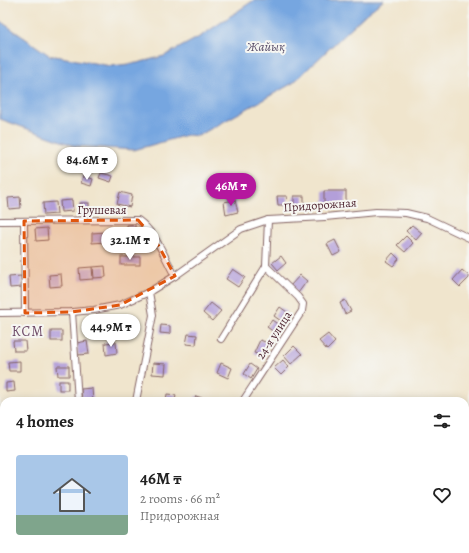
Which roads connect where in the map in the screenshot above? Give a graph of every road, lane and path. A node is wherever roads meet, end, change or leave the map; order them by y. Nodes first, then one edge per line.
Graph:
1 (268, 220) junction
2 (0, 221) edge
3 (24, 221) junction
4 (469, 238) edge
5 (266, 266) junction
6 (175, 276) junction
7 (149, 292) junction
8 (26, 312) junction
9 (72, 312) junction
10 (0, 313) edge
11 (221, 339) dead end
12 (78, 397) edge
13 (137, 397) edge
14 (246, 397) edge
15 (0, 481) edge
16 (0, 553) edge

1 - 4 street, Придорожная
1 - 5 street
1 - 6 street, Придорожная
2 - 3 street, Грушевая
3 - 6 street, Грушевая
3 - 8 street
5 - 11 street
5 - 14 street, 24-я улица
6 - 7 street, Придорожная
7 - 9 street, Придорожная
7 - 13 street
8 - 9 street, Придорожная
8 - 10 street, Придорожная
9 - 12 street
15 - 16 street

